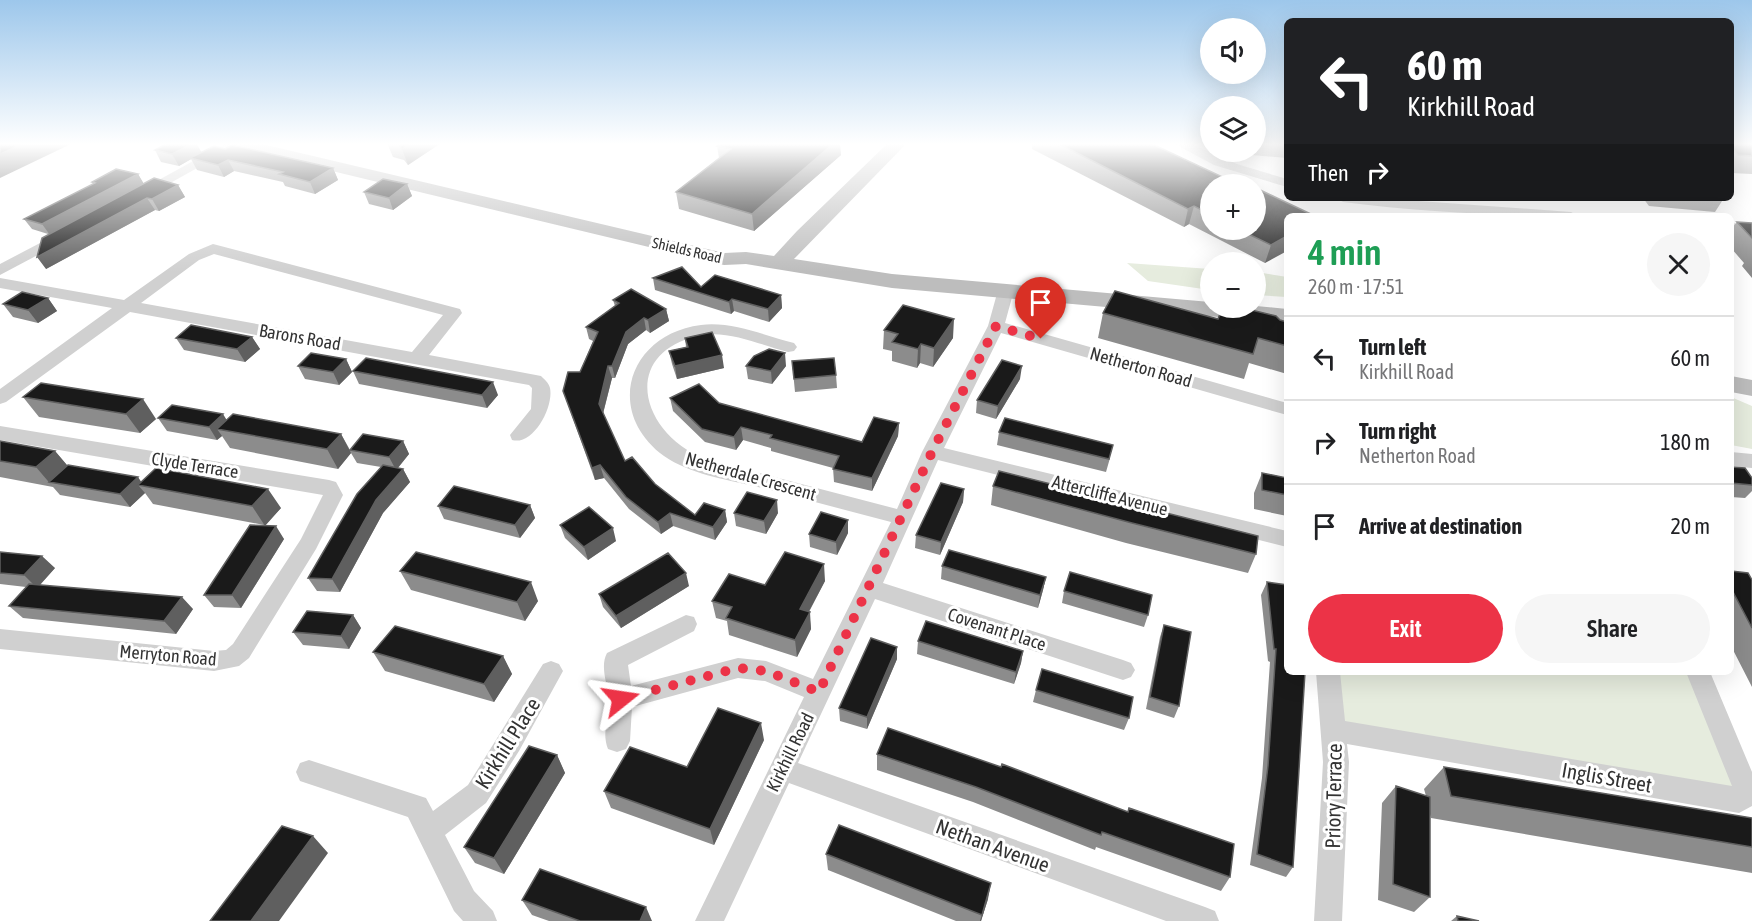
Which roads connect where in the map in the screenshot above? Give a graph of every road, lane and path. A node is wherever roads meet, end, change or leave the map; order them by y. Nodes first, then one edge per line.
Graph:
1 (156, 186) edge
2 (417, 186) edge
3 (479, 186) edge
4 (854, 186) edge
5 (134, 198) edge
6 (1367, 201) edge
7 (1522, 213) edge
8 (1734, 227) edge
9 (1752, 228) edge
10 (73, 231) edge
11 (746, 258) junction
12 (778, 265) junction
13 (0, 270) edge
14 (0, 283) edge
15 (1006, 290) junction
16 (125, 306) junction
17 (1284, 316) edge
18 (996, 326) junction
19 (788, 347) dead end
20 (417, 358) junction
21 (1734, 385) edge
22 (1752, 388) edge
23 (0, 398) edge
24 (1284, 408) edge
25 (0, 433) edge
26 (519, 435) dead end
27 (932, 452) junction
28 (1734, 459) edge
29 (1752, 461) edge
30 (903, 518) junction
31 (1284, 538) edge
32 (309, 543) joint
33 (870, 588) junction
34 (686, 624) dead end
35 (0, 639) edge
36 (1123, 670) dead end
37 (551, 671) dead end
38 (1328, 675) edge
39 (1699, 675) edge
40 (819, 692) junction
41 (621, 699) junction
42 (1334, 730) junction
43 (617, 741) dead end
44 (782, 769) junction
45 (309, 772) dead end
46 (428, 831) junction
47 (483, 921) edge
48 (709, 921) edge
49 (1205, 921) edge
50 (1328, 921) edge

1 - 5 street
2 - 11 main road, Shields Road
3 - 11 main road, Shields Road
4 - 12 main road
6 - 7 street
8 - 9 street
10 - 13 street
11 - 12 main road
12 - 15 main road
14 - 16 street, Barons Road
15 - 17 main road
15 - 18 street, Kirkhill Road
16 - 20 street, Barons Road
16 - 20 street
16 - 23 street
18 - 24 street, Netherton Road
18 - 27 street, Kirkhill Road
19 - 30 street, Netherdale Crescent
20 - 26 street, Barons Road
21 - 22 main road
25 - 32 street, Clyde Terrace
27 - 30 street, Kirkhill Road
27 - 31 street, Attercliffe Avenue
28 - 29 street
30 - 33 street, Kirkhill Road
32 - 35 street, Merryton Road
33 - 36 street, Covenant Place
33 - 40 street, Kirkhill Road
34 - 41 street
37 - 46 street, Kirkhill Place
38 - 42 street, Priory Terrace
39 - 42 street, Inglis Street
40 - 41 street
40 - 44 street, Kirkhill Road
41 - 43 street
42 - 50 street, Priory Terrace
44 - 48 street, Kirkhill Road
44 - 49 street, Nethan Avenue
45 - 46 street
46 - 47 street

